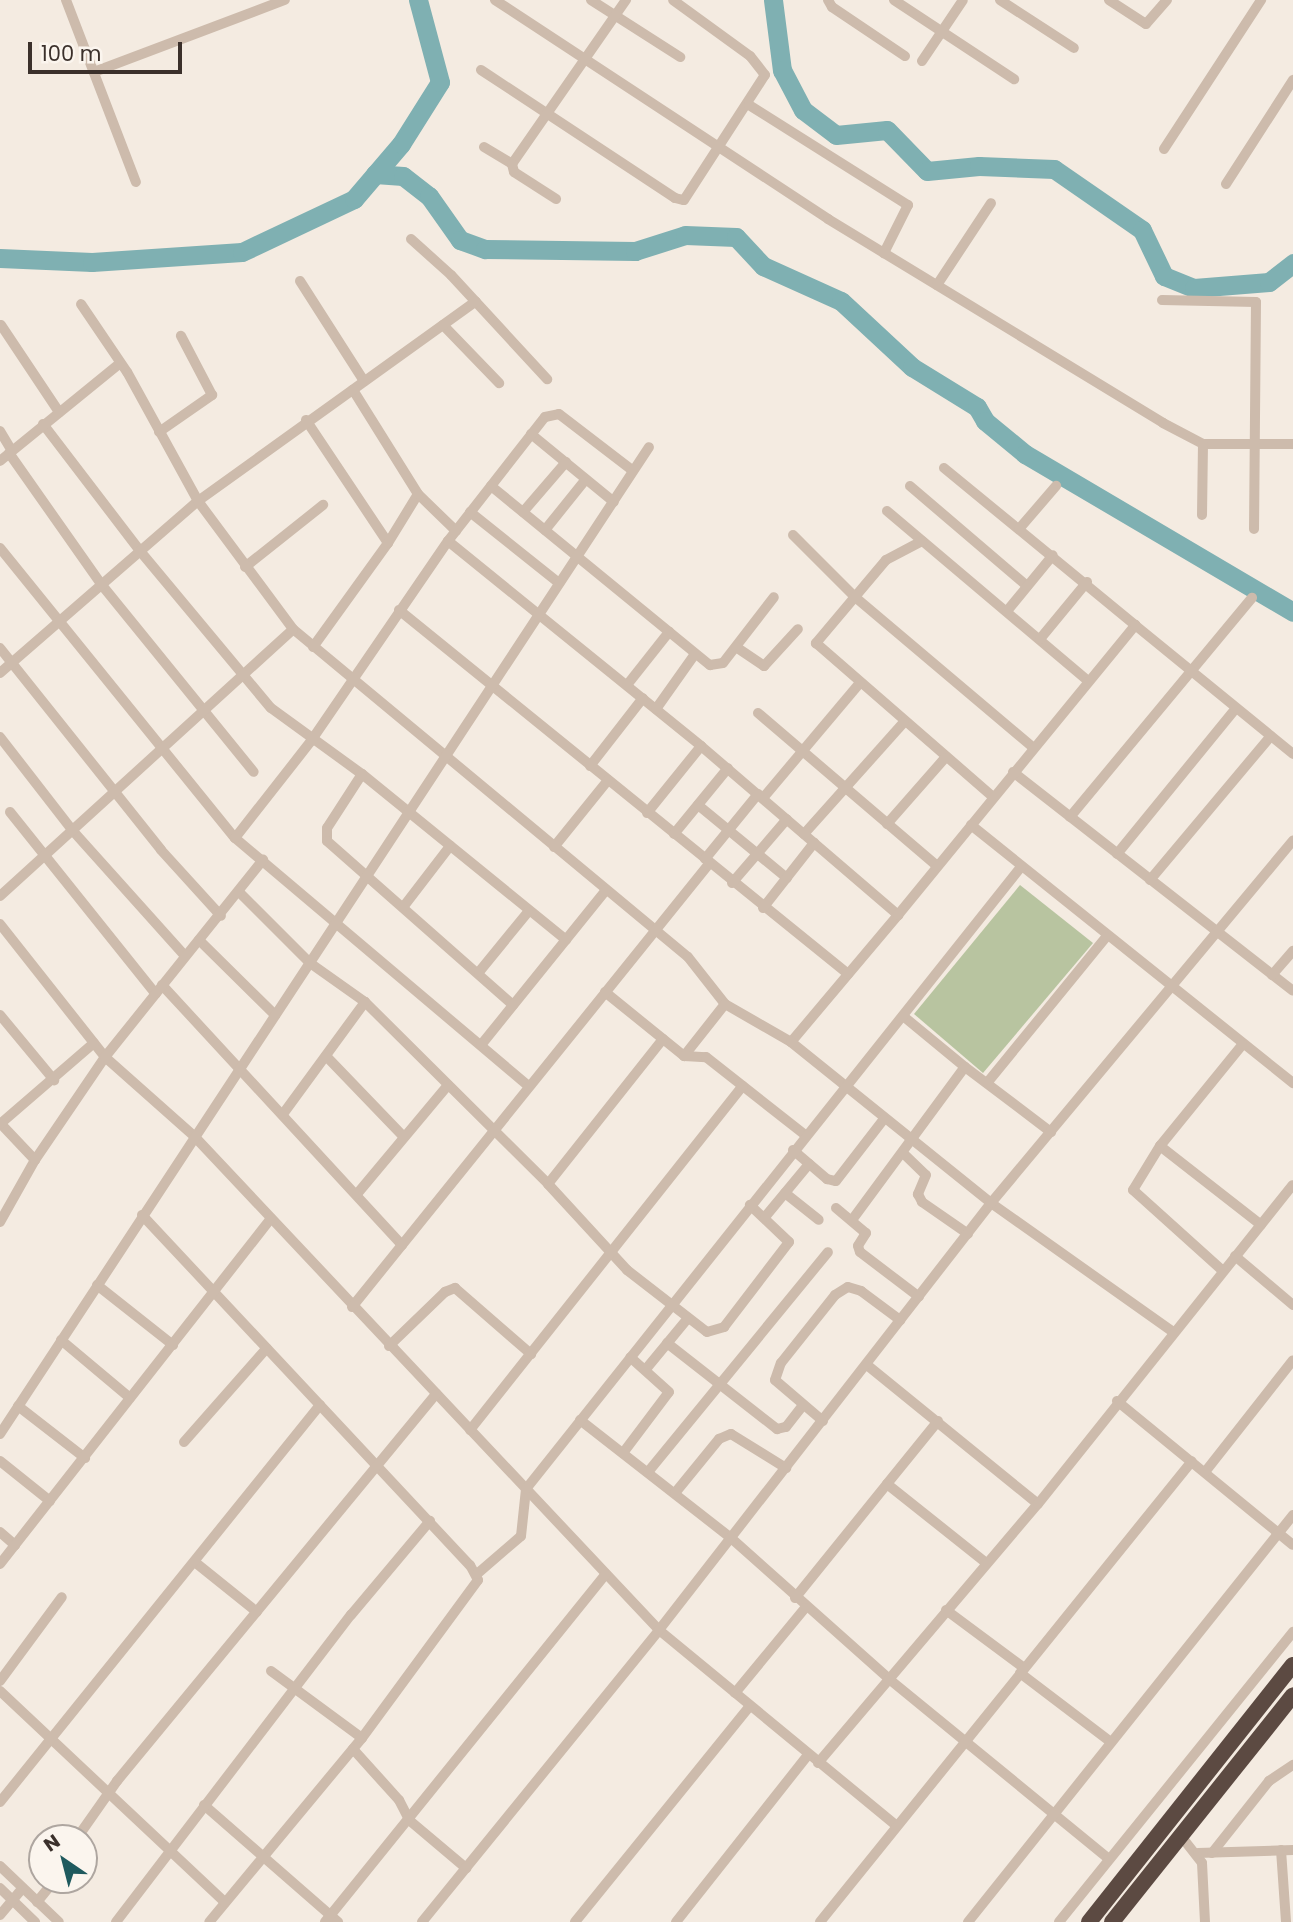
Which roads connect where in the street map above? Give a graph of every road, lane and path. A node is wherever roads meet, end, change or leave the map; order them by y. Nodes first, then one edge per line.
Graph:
1 (66, 0) edge
2 (285, 0) edge
3 (495, 0) edge
4 (591, 0) edge
5 (626, 0) edge
6 (673, 0) edge
7 (828, 0) edge
8 (894, 0) edge
9 (963, 0) edge
10 (1000, 0) edge
11 (1108, 0) edge
12 (1167, 0) edge
13 (1261, 0) edge
14 (614, 16) junction
15 (941, 32) junction
16 (1074, 48) dead end
17 (905, 56) dead end
18 (680, 57) dead end
19 (584, 60) junction
20 (922, 61) dead end
21 (481, 70) dead end
22 (93, 72) junction
23 (1014, 79) dead end
24 (1293, 80) edge
25 (749, 105) junction
26 (546, 114) junction
27 (484, 148) dead end
28 (720, 148) junction
29 (1164, 149) dead end
30 (512, 164) junction
31 (136, 182) dead end
32 (1226, 184) dead end
33 (556, 199) dead end
34 (991, 203) dead end
35 (411, 239) dead end
36 (884, 253) junction
37 (300, 281) dead end
38 (937, 285) junction
39 (1162, 300) dead end
40 (476, 301) junction
41 (81, 304) dead end
42 (443, 325) junction
43 (1, 326) edge
44 (181, 336) dead end
45 (120, 363) junction
46 (547, 379) dead end
47 (364, 381) junction
48 (499, 383) dead end
49 (353, 390) junction
50 (59, 412) junction
51 (306, 420) junction
52 (43, 424) junction
53 (0, 431) edge
54 (159, 432) junction
55 (531, 435) junction
56 (1203, 444) junction
57 (1293, 444) edge
58 (1257, 445) junction
59 (649, 447) dead end
60 (7, 455) edge
61 (566, 462) junction
62 (944, 468) dead end
63 (632, 470) junction
64 (586, 479) junction
65 (491, 486) junction
66 (910, 486) dead end
67 (1056, 486) dead end
68 (418, 494) junction
69 (198, 501) junction
70 (614, 502) junction
71 (323, 505) dead end
72 (887, 511) dead end
73 (470, 512) junction
74 (523, 512) junction
75 (1202, 515) dead end
76 (1019, 529) junction
77 (1254, 529) dead end
78 (545, 530) junction
79 (456, 531) junction
80 (793, 534) dead end
81 (447, 541) junction
82 (922, 541) junction
83 (388, 544) junction
84 (0, 548) edge
85 (140, 551) junction
86 (1053, 555) junction
87 (578, 556) junction
88 (245, 567) junction
89 (1087, 582) junction
90 (559, 583) junction
91 (101, 584) junction
92 (1027, 586) junction
93 (774, 597) dead end
94 (855, 597) junction
95 (1252, 598) dead end
96 (400, 610) junction
97 (1007, 611) junction
98 (540, 613) junction
99 (58, 622) junction
100 (1135, 625) junction
101 (293, 629) junction
102 (798, 629) dead end
103 (669, 632) junction
104 (1040, 639) junction
105 (313, 647) junction
106 (736, 647) junction
107 (0, 648) edge
108 (695, 654) junction
109 (12, 663) junction
110 (1191, 671) junction
111 (0, 673) edge
112 (243, 675) junction
113 (350, 679) junction
114 (1088, 681) junction
115 (860, 683) junction
116 (627, 685) junction
117 (494, 687) junction
118 (643, 698) junction
119 (1236, 708) junction
120 (656, 709) junction
121 (205, 710) junction
122 (758, 713) dead end
123 (904, 722) junction
124 (1271, 736) junction
125 (0, 737) edge
126 (311, 741) junction
127 (702, 746) junction
128 (1034, 748) junction
129 (161, 749) junction
130 (802, 752) junction
131 (1293, 754) edge
132 (945, 758) junction
133 (446, 759) junction
134 (590, 766) junction
135 (728, 768) junction
136 (254, 772) dead end
137 (1013, 772) junction
138 (362, 774) junction
139 (608, 780) junction
140 (843, 788) junction
141 (115, 792) junction
142 (760, 796) junction
143 (993, 797) junction
144 (698, 805) junction
145 (10, 812) dead end
146 (410, 813) junction
147 (647, 813) junction
148 (1070, 817) junction
149 (786, 819) junction
150 (887, 824) junction
151 (971, 825) junction
152 (729, 830) junction
153 (73, 831) junction
154 (674, 834) junction
155 (804, 834) junction
156 (235, 838) junction
157 (1293, 840) edge
158 (814, 843) junction
159 (450, 846) junction
160 (554, 847) junction
161 (757, 853) junction
162 (1117, 854) junction
163 (44, 856) junction
164 (262, 860) junction
165 (707, 862) junction
166 (937, 866) junction
167 (1021, 867) junction
168 (367, 876) junction
169 (787, 878) junction
170 (1150, 880) junction
171 (732, 883) junction
172 (606, 890) junction
173 (240, 893) junction
174 (0, 896) edge
175 (404, 906) junction
176 (763, 908) junction
177 (528, 912) junction
178 (898, 915) junction
179 (220, 916) junction
180 (336, 920) junction
181 (0, 924) edge
182 (655, 930) junction
183 (1216, 931) junction
184 (1105, 937) junction
185 (199, 940) junction
186 (566, 940) junction
187 (1293, 951) edge
188 (185, 956) junction
189 (310, 963) junction
190 (479, 972) junction
191 (848, 974) junction
192 (1272, 975) junction
193 (159, 989) junction
194 (1170, 989) junction
195 (1293, 991) edge
196 (606, 992) junction
197 (365, 1002) junction
198 (724, 1004) junction
199 (513, 1005) junction
200 (0, 1014) edge
201 (275, 1015) junction
202 (903, 1016) junction
203 (663, 1039) junction
204 (791, 1042) junction
205 (94, 1043) junction
206 (481, 1045) junction
207 (1242, 1045) junction
208 (326, 1056) junction
209 (684, 1056) junction
210 (105, 1057) junction
211 (965, 1067) junction
212 (241, 1068) junction
213 (54, 1080) junction
214 (987, 1083) junction
215 (1293, 1083) edge
216 (448, 1084) junction
217 (528, 1086) junction
218 (743, 1086) junction
219 (845, 1086) junction
220 (284, 1114) junction
221 (884, 1119) junction
222 (0, 1124) edge
223 (493, 1132) junction
224 (1051, 1132) junction
225 (805, 1135) junction
226 (194, 1136) junction
227 (404, 1137) junction
228 (911, 1142) junction
229 (1160, 1146) junction
230 (793, 1150) junction
231 (904, 1154) junction
232 (35, 1160) junction
233 (809, 1164) junction
234 (548, 1184) junction
235 (1293, 1185) edge
236 (785, 1192) junction
237 (357, 1194) junction
238 (990, 1203) junction
239 (750, 1205) junction
240 (836, 1208) dead end
241 (142, 1215) junction
242 (765, 1217) junction
243 (271, 1219) junction
244 (819, 1220) dead end
245 (852, 1220) junction
246 (0, 1222) edge
247 (1261, 1225) junction
248 (968, 1234) junction
249 (402, 1245) junction
250 (828, 1252) dead end
251 (611, 1253) junction
252 (1235, 1256) junction
253 (1223, 1271) junction
254 (97, 1285) junction
255 (215, 1291) junction
256 (919, 1297) junction
257 (1293, 1305) edge
258 (671, 1306) junction
259 (352, 1307) junction
260 (688, 1318) junction
261 (900, 1320) junction
262 (1173, 1332) junction
263 (61, 1340) junction
264 (667, 1343) junction
265 (173, 1345) junction
266 (389, 1346) junction
267 (267, 1348) junction
268 (531, 1354) junction
269 (630, 1357) junction
270 (1293, 1360) edge
271 (867, 1365) junction
272 (646, 1369) junction
273 (720, 1385) junction
274 (436, 1394) junction
275 (130, 1398) junction
276 (1118, 1401) junction
277 (320, 1405) junction
278 (803, 1405) junction
279 (18, 1406) junction
280 (580, 1420) junction
281 (823, 1421) junction
282 (939, 1421) junction
283 (470, 1430) junction
284 (0, 1434) edge
285 (184, 1442) dead end
286 (623, 1453) junction
287 (85, 1458) junction
288 (0, 1461) edge
289 (1192, 1461) junction
290 (378, 1465) junction
291 (786, 1468) junction
292 (648, 1472) junction
293 (1205, 1472) junction
294 (887, 1484) junction
295 (526, 1489) junction
296 (675, 1493) junction
297 (50, 1501) junction
298 (1038, 1504) junction
299 (1293, 1515) edge
300 (430, 1521) junction
301 (0, 1532) edge
302 (1279, 1533) junction
303 (731, 1538) junction
304 (15, 1545) junction
305 (1293, 1545) edge
306 (985, 1562) junction
307 (196, 1563) junction
308 (0, 1564) edge
309 (477, 1574) junction
310 (606, 1574) junction
311 (62, 1597) dead end
312 (795, 1598) junction
313 (805, 1608) junction
314 (946, 1610) junction
315 (257, 1612) junction
316 (659, 1630) junction
317 (1293, 1632) edge
318 (1293, 1665) edge
319 (271, 1671) dead end
320 (1022, 1671) junction
321 (889, 1679) junction
322 (0, 1681) edge
323 (294, 1689) junction
324 (0, 1691) edge
325 (735, 1693) junction
326 (1293, 1695) edge
327 (750, 1706) junction
328 (51, 1738) junction
329 (362, 1738) junction
330 (1111, 1742) junction
331 (965, 1743) junction
332 (353, 1749) junction
333 (808, 1755) junction
334 (818, 1763) junction
335 (1293, 1765) edge
336 (108, 1792) junction
337 (0, 1802) edge
338 (204, 1805) junction
339 (1053, 1814) junction
340 (409, 1820) junction
341 (86, 1824) edge
342 (897, 1826) junction
343 (1181, 1836) junction
344 (1281, 1850) junction
345 (1293, 1850) edge
346 (169, 1851) junction
347 (1198, 1853) junction
348 (1212, 1853) junction
349 (261, 1857) junction
350 (1109, 1859) junction
351 (0, 1866) edge
352 (466, 1868) junction
353 (0, 1888) edge
354 (23, 1888) junction
355 (44, 1894) edge
356 (12, 1900) junction
357 (37, 1902) junction
358 (225, 1902) junction
359 (0, 1915) edge
360 (331, 1920) edge
361 (36, 1922) edge
362 (59, 1922) edge
363 (116, 1922) edge
364 (209, 1922) edge
365 (422, 1922) edge
366 (575, 1922) edge
367 (676, 1922) edge
368 (820, 1922) edge
369 (968, 1922) edge
370 (1059, 1922) edge
371 (1089, 1922) edge
372 (1111, 1922) edge
373 (1206, 1922) edge
374 (1286, 1922) edge

1 - 22 street
2 - 22 street
3 - 19 street
4 - 14 street
5 - 14 street
6 - 25 street
7 - 17 street
8 - 15 street
9 - 15 street
10 - 16 street
11 - 12 street
13 - 29 street
14 - 18 street
14 - 19 street
15 - 20 street
15 - 23 street
19 - 26 street
19 - 28 street
21 - 26 street
22 - 31 street
24 - 32 street
25 - 28 street
25 - 36 street
26 - 28 street
26 - 30 street
27 - 30 street
28 - 36 street
30 - 33 street
34 - 38 street
35 - 40 street
36 - 38 street
37 - 47 street
38 - 56 street
39 - 58 street
40 - 42 street
40 - 46 street
41 - 45 street
42 - 47 street
42 - 48 street
43 - 50 street
44 - 54 street
45 - 50 street
45 - 54 street
47 - 49 street
49 - 51 street
49 - 68 street
50 - 52 street
51 - 69 street
51 - 83 street
52 - 60 street
52 - 85 street
53 - 60 street
54 - 69 street
55 - 61 street
55 - 63 street
55 - 65 street
56 - 58 street
56 - 75 street
57 - 58 street
58 - 77 street
59 - 63 street
60 - 91 street
61 - 64 street
61 - 74 street
62 - 76 street
63 - 70 street
64 - 70 street
64 - 78 street
65 - 73 street
65 - 74 street
66 - 92 street
67 - 76 street
68 - 79 street
68 - 83 street
69 - 85 street
69 - 88 street
70 - 87 street
71 - 88 street
72 - 82 street
73 - 79 street
73 - 90 street
74 - 78 street
76 - 86 street
78 - 87 street
79 - 81 street
80 - 94 street
81 - 96 street
81 - 98 street
82 - 94 street
82 - 97 street
83 - 105 street
84 - 99 street
85 - 91 street
85 - 112 street
86 - 89 street
86 - 92 street
87 - 90 street
87 - 103 street
88 - 101 street
89 - 100 street
89 - 104 street
90 - 98 street
91 - 99 street
91 - 121 street
92 - 97 street
93 - 106 street
94 - 115 street
94 - 128 street
95 - 110 street
96 - 113 street
96 - 117 street
97 - 104 street
98 - 116 street
98 - 117 street
99 - 109 street
99 - 129 street
100 - 110 street
100 - 114 street
101 - 105 street
101 - 112 street
102 - 106 street
103 - 108 street
103 - 116 street
104 - 114 street
105 - 113 street
106 - 108 street
107 - 109 street
108 - 120 street
109 - 111 street
109 - 141 street
110 - 119 street
110 - 148 street
112 - 121 street
112 - 126 street
113 - 126 street
113 - 133 street
114 - 128 street
115 - 123 street
115 - 130 street
116 - 118 street
117 - 133 street
117 - 134 street
118 - 120 street
118 - 134 street
119 - 124 street
119 - 162 street
120 - 127 street
121 - 129 street
121 - 136 street
122 - 130 street
123 - 132 street
123 - 140 street
124 - 131 street
124 - 170 street
125 - 153 street
126 - 138 street
126 - 156 street
127 - 135 street
127 - 147 street
128 - 137 street
129 - 141 street
129 - 156 street
130 - 140 street
130 - 142 street
132 - 143 street
132 - 150 street
133 - 146 street
133 - 160 street
134 - 139 street
135 - 142 street
135 - 144 street
137 - 143 street
137 - 148 street
138 - 146 street
138 - 168 street
139 - 147 street
139 - 160 street
140 - 150 street
140 - 155 street
141 - 153 street
141 - 179 street
142 - 149 street
142 - 152 street
143 - 151 street
144 - 152 street
144 - 154 street
145 - 163 street
146 - 159 street
146 - 168 street
147 - 154 street
148 - 162 street
149 - 155 street
149 - 161 street
150 - 166 street
151 - 166 street
151 - 167 street
152 - 161 street
152 - 165 street
153 - 163 street
153 - 188 street
154 - 165 street
155 - 158 street
156 - 164 street
157 - 183 street
158 - 169 street
158 - 178 street
159 - 175 street
159 - 177 street
160 - 172 street
161 - 169 street
161 - 171 street
162 - 170 street
163 - 174 street
163 - 193 street
164 - 173 street
164 - 180 street
165 - 171 street
165 - 182 street
166 - 178 street
167 - 184 street
167 - 202 street
168 - 175 street
168 - 180 street
169 - 176 street
170 - 183 street
171 - 176 street
172 - 182 street
172 - 186 street
173 - 179 street
173 - 189 street
175 - 190 street
176 - 191 street
177 - 186 street
177 - 190 street
178 - 191 street
179 - 185 street
180 - 189 street
180 - 206 street
181 - 205 street
182 - 196 street
182 - 198 street
183 - 192 street
183 - 194 street
184 - 194 street
184 - 214 street
185 - 188 street
185 - 201 street
186 - 199 street
187 - 192 street
188 - 193 street
189 - 197 street
189 - 201 street
190 - 199 street
191 - 204 street
192 - 195 street
193 - 210 street
193 - 212 street
194 - 207 street
194 - 224 street
196 - 203 street
196 - 217 street
197 - 208 street
197 - 216 street
198 - 204 street
198 - 209 street
199 - 206 street
200 - 213 street
201 - 212 street
202 - 211 street
202 - 219 street
203 - 209 street
203 - 234 street
204 - 219 street
205 - 210 street
205 - 213 street
206 - 217 street
207 - 215 street
207 - 229 street
208 - 220 street
208 - 227 street
209 - 218 street
210 - 226 street
210 - 232 street
211 - 214 street
211 - 228 street
212 - 220 street
212 - 226 street
213 - 222 street
214 - 224 street
216 - 223 street
216 - 227 street
217 - 223 street
218 - 225 street
218 - 251 street
219 - 221 street
219 - 225 street
220 - 237 street
221 - 228 street
221 - 233 street
222 - 232 street
223 - 234 street
223 - 249 street
224 - 238 street
225 - 230 street
226 - 241 street
226 - 243 street
227 - 237 street
228 - 231 street
228 - 238 street
229 - 247 street
229 - 253 street
230 - 233 street
230 - 239 street
231 - 245 street
231 - 248 street
232 - 246 street
233 - 236 street
234 - 251 street
235 - 247 street
236 - 242 street
236 - 244 street
237 - 249 street
238 - 248 street
238 - 262 street
239 - 242 street
239 - 258 street
240 - 245 street
241 - 254 street
241 - 255 street
242 - 260 street
243 - 255 street
243 - 259 street
245 - 256 street
247 - 252 street
248 - 256 street
249 - 259 street
250 - 273 street
251 - 258 street
251 - 268 street
252 - 253 street
252 - 257 street
253 - 262 street
254 - 263 street
254 - 265 street
255 - 265 street
255 - 267 street
256 - 261 street
258 - 260 street
258 - 269 street
259 - 266 street
260 - 264 street
261 - 271 street
261 - 278 street
262 - 276 street
263 - 275 street
263 - 279 street
264 - 272 street
264 - 273 street
265 - 275 street
266 - 268 street
266 - 274 street
267 - 277 street
267 - 285 street
268 - 283 street
269 - 272 street
269 - 280 street
270 - 293 street
271 - 281 street
271 - 282 street
272 - 286 street
273 - 278 street
273 - 292 street
274 - 283 street
274 - 290 street
275 - 287 street
276 - 289 street
276 - 298 street
277 - 290 street
277 - 307 street
278 - 281 street
279 - 284 street
279 - 287 street
280 - 286 street
280 - 295 street
281 - 291 street
282 - 294 street
282 - 298 street
283 - 295 street
286 - 292 street
287 - 297 street
288 - 297 street
289 - 293 street
289 - 320 street
290 - 300 street
290 - 315 street
291 - 296 street
291 - 303 street
292 - 296 street
293 - 302 street
294 - 306 street
294 - 312 street
295 - 309 street
295 - 310 street
296 - 303 street
297 - 304 street
298 - 306 street
299 - 302 street
300 - 309 street
300 - 323 street
301 - 304 street
302 - 305 street
302 - 330 street
303 - 312 street
303 - 316 street
304 - 308 street
306 - 314 street
307 - 315 street
307 - 328 street
309 - 329 street
310 - 316 street
310 - 340 street
311 - 322 street
312 - 313 street
313 - 321 street
313 - 325 street
314 - 320 street
314 - 321 street
315 - 336 street
316 - 325 street
316 - 352 street
317 - 350 street
318 - 371 highway
319 - 323 street
320 - 330 street
320 - 331 street
321 - 331 street
321 - 334 street
323 - 329 street
323 - 338 street
324 - 328 street
325 - 327 street
326 - 343 highway
327 - 333 street
327 - 366 street
328 - 336 street
328 - 337 street
329 - 332 street
330 - 339 street
331 - 339 street
331 - 342 street
332 - 340 street
332 - 349 street
333 - 334 street
333 - 367 street
334 - 342 street
335 - 348 street
336 - 341 street
336 - 346 street
338 - 346 street
338 - 349 street
339 - 350 street
339 - 369 street
340 - 352 street
340 - 360 street
342 - 368 street
343 - 347 street
343 - 372 highway
344 - 345 street
344 - 348 street
344 - 374 street
346 - 358 street
346 - 363 street
347 - 348 street
347 - 373 street
349 - 358 street
349 - 360 street
350 - 370 street
351 - 354 street
352 - 365 street
353 - 356 street
354 - 356 street
354 - 357 street
355 - 357 street
356 - 359 street
356 - 361 street
357 - 362 street
358 - 364 street

